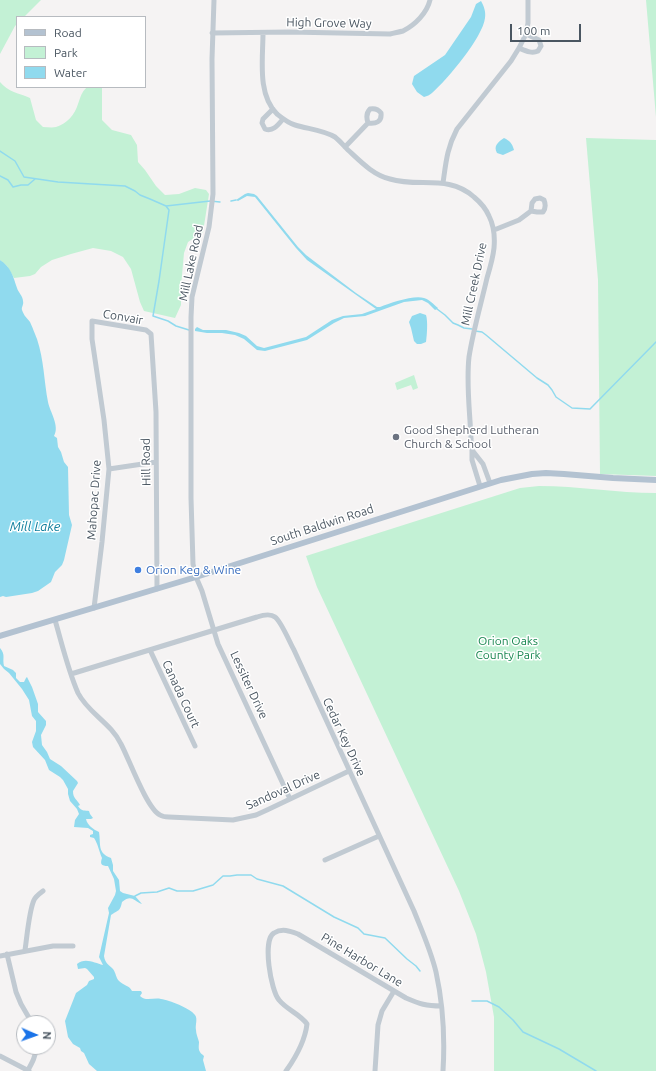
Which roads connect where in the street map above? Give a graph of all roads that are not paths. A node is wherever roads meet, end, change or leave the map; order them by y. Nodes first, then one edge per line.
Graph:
1 (214, 0) edge
2 (430, 0) edge
3 (528, 0) edge
4 (212, 33) junction
5 (263, 33) junction
6 (526, 34) junction
7 (519, 48) junction
8 (273, 109) junction
9 (283, 119) junction
10 (368, 123) dead end
11 (345, 147) junction
12 (443, 183) junction
13 (531, 211) dead end
14 (494, 230) junction
15 (92, 321) joint
16 (150, 334) joint
17 (472, 450) junction
18 (156, 462) junction
19 (108, 469) junction
20 (656, 480) edge
21 (490, 483) junction
22 (480, 486) junction
23 (196, 577) junction
24 (157, 589) junction
25 (94, 608) junction
26 (55, 620) junction
27 (214, 630) junction
28 (0, 636) edge
29 (150, 650) junction
30 (71, 674) junction
31 (194, 746) dead end
32 (349, 771) junction
33 (290, 799) junction
34 (379, 836) junction
35 (325, 860) dead end
36 (43, 891) dead end
37 (73, 946) dead end
38 (25, 950) junction
39 (7, 954) junction
40 (0, 956) edge
41 (394, 991) junction
42 (441, 1006) junction
43 (27, 1015) edge
44 (35, 1055) edge
45 (0, 1056) edge
46 (28, 1071) edge
47 (286, 1071) edge
48 (375, 1071) edge
49 (443, 1071) edge

1 - 4 street, Mill Lake Road
2 - 5 street, High Grove Way
3 - 6 street
4 - 5 street, High Grove Way
4 - 23 street, Mill Lake Road
5 - 8 street, Mill Creek Drive
6 - 7 street
6 - 7 street
7 - 12 street
8 - 9 street, Mill Creek Drive
8 - 9 street
9 - 11 street, Mill Creek Drive
10 - 11 street
11 - 12 street, Mill Creek Drive
12 - 14 street, Mill Creek Drive
13 - 14 street
14 - 17 street, Mill Creek Drive
15 - 16 street, Convair
15 - 19 street, Mahopac Drive
16 - 18 street, Hill Road
17 - 21 street
17 - 22 street, Mill Creek Drive
18 - 19 street
18 - 24 street, Hill Road
19 - 25 street, Mahopac Drive
20 - 21 main road, South Baldwin Road
21 - 22 main road, South Baldwin Road
22 - 23 main road, South Baldwin Road
23 - 24 main road, South Baldwin Road
23 - 27 street, Lessiter Drive
24 - 25 main road, South Baldwin Road
25 - 26 main road, South Baldwin Road
26 - 28 main road, South Baldwin Road
26 - 30 street, Sandoval Drive
27 - 29 street, Cedar Key Drive
27 - 32 street, Cedar Key Drive
27 - 33 street, Lessiter Drive
29 - 30 street, Cedar Key Drive
29 - 31 street, Canada Court
30 - 33 street, Sandoval Drive
32 - 33 street, Sandoval Drive
32 - 34 street, Cedar Key Drive
34 - 35 street
34 - 42 street, Cedar Key Drive
36 - 38 street
37 - 38 street
38 - 39 street
39 - 40 street
39 - 43 street
41 - 42 street, Pine Harbor Lane
41 - 47 street, Pine Harbor Lane
41 - 48 street
42 - 49 street, Cedar Key Drive
44 - 46 street
45 - 46 street

